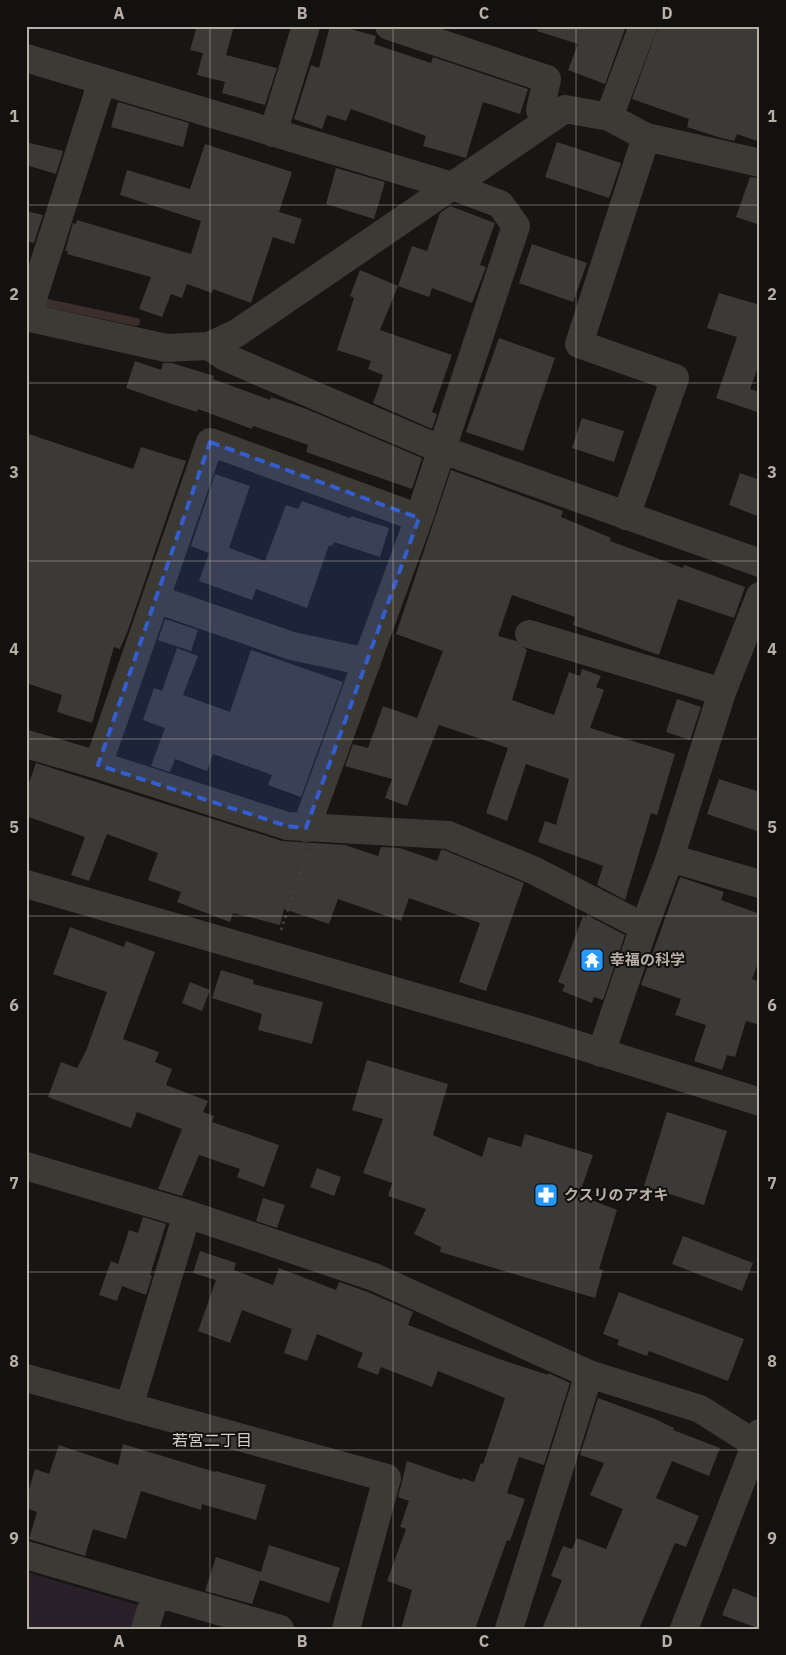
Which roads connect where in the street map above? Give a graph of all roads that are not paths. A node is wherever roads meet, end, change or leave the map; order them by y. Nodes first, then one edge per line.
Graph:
1 (306, 26) edge
2 (389, 26) edge
3 (643, 26) edge
4 (26, 58) edge
5 (102, 81) junction
6 (609, 117) junction
7 (548, 121) junction
8 (273, 133) junction
9 (646, 137) junction
10 (760, 163) edge
11 (452, 186) junction
12 (29, 309) edge
13 (209, 346) junction
14 (440, 449) junction
15 (626, 516) junction
16 (419, 518) junction
17 (760, 564) edge
18 (760, 596) edge
19 (156, 599) junction
20 (529, 634) dead end
21 (366, 662) junction
22 (722, 692) junction
23 (26, 744) edge
24 (98, 764) junction
25 (311, 828) junction
26 (670, 858) junction
27 (26, 884) edge
28 (760, 884) edge
29 (644, 927) junction
30 (602, 1053) junction
31 (760, 1102) edge
32 (26, 1166) edge
33 (187, 1214) junction
34 (589, 1374) junction
35 (26, 1378) edge
36 (129, 1407) junction
37 (758, 1442) edge
38 (26, 1556) edge
39 (156, 1593) junction
40 (145, 1629) edge
41 (280, 1629) edge
42 (346, 1629) edge
43 (508, 1629) edge
44 (684, 1629) edge

1 - 8 street
2 - 7 street
3 - 6 street
4 - 5 street
5 - 8 street
5 - 12 street
6 - 7 street
6 - 9 street
7 - 11 street
8 - 11 street
9 - 10 street
9 - 15 street
11 - 13 street
11 - 14 street
12 - 13 street
13 - 14 street
14 - 15 street
14 - 16 street
15 - 17 street
16 - 19 street
16 - 21 street
18 - 22 street
19 - 21 street
19 - 24 street
20 - 22 street
21 - 25 street
22 - 26 street
23 - 24 street
24 - 25 street
25 - 29 street
26 - 28 street
26 - 29 street
27 - 30 street
29 - 30 street
30 - 31 street
32 - 33 street
33 - 34 street
33 - 36 street
34 - 37 street
34 - 43 street
35 - 36 street
36 - 42 street
37 - 44 street
38 - 39 street
39 - 40 street
39 - 41 street

